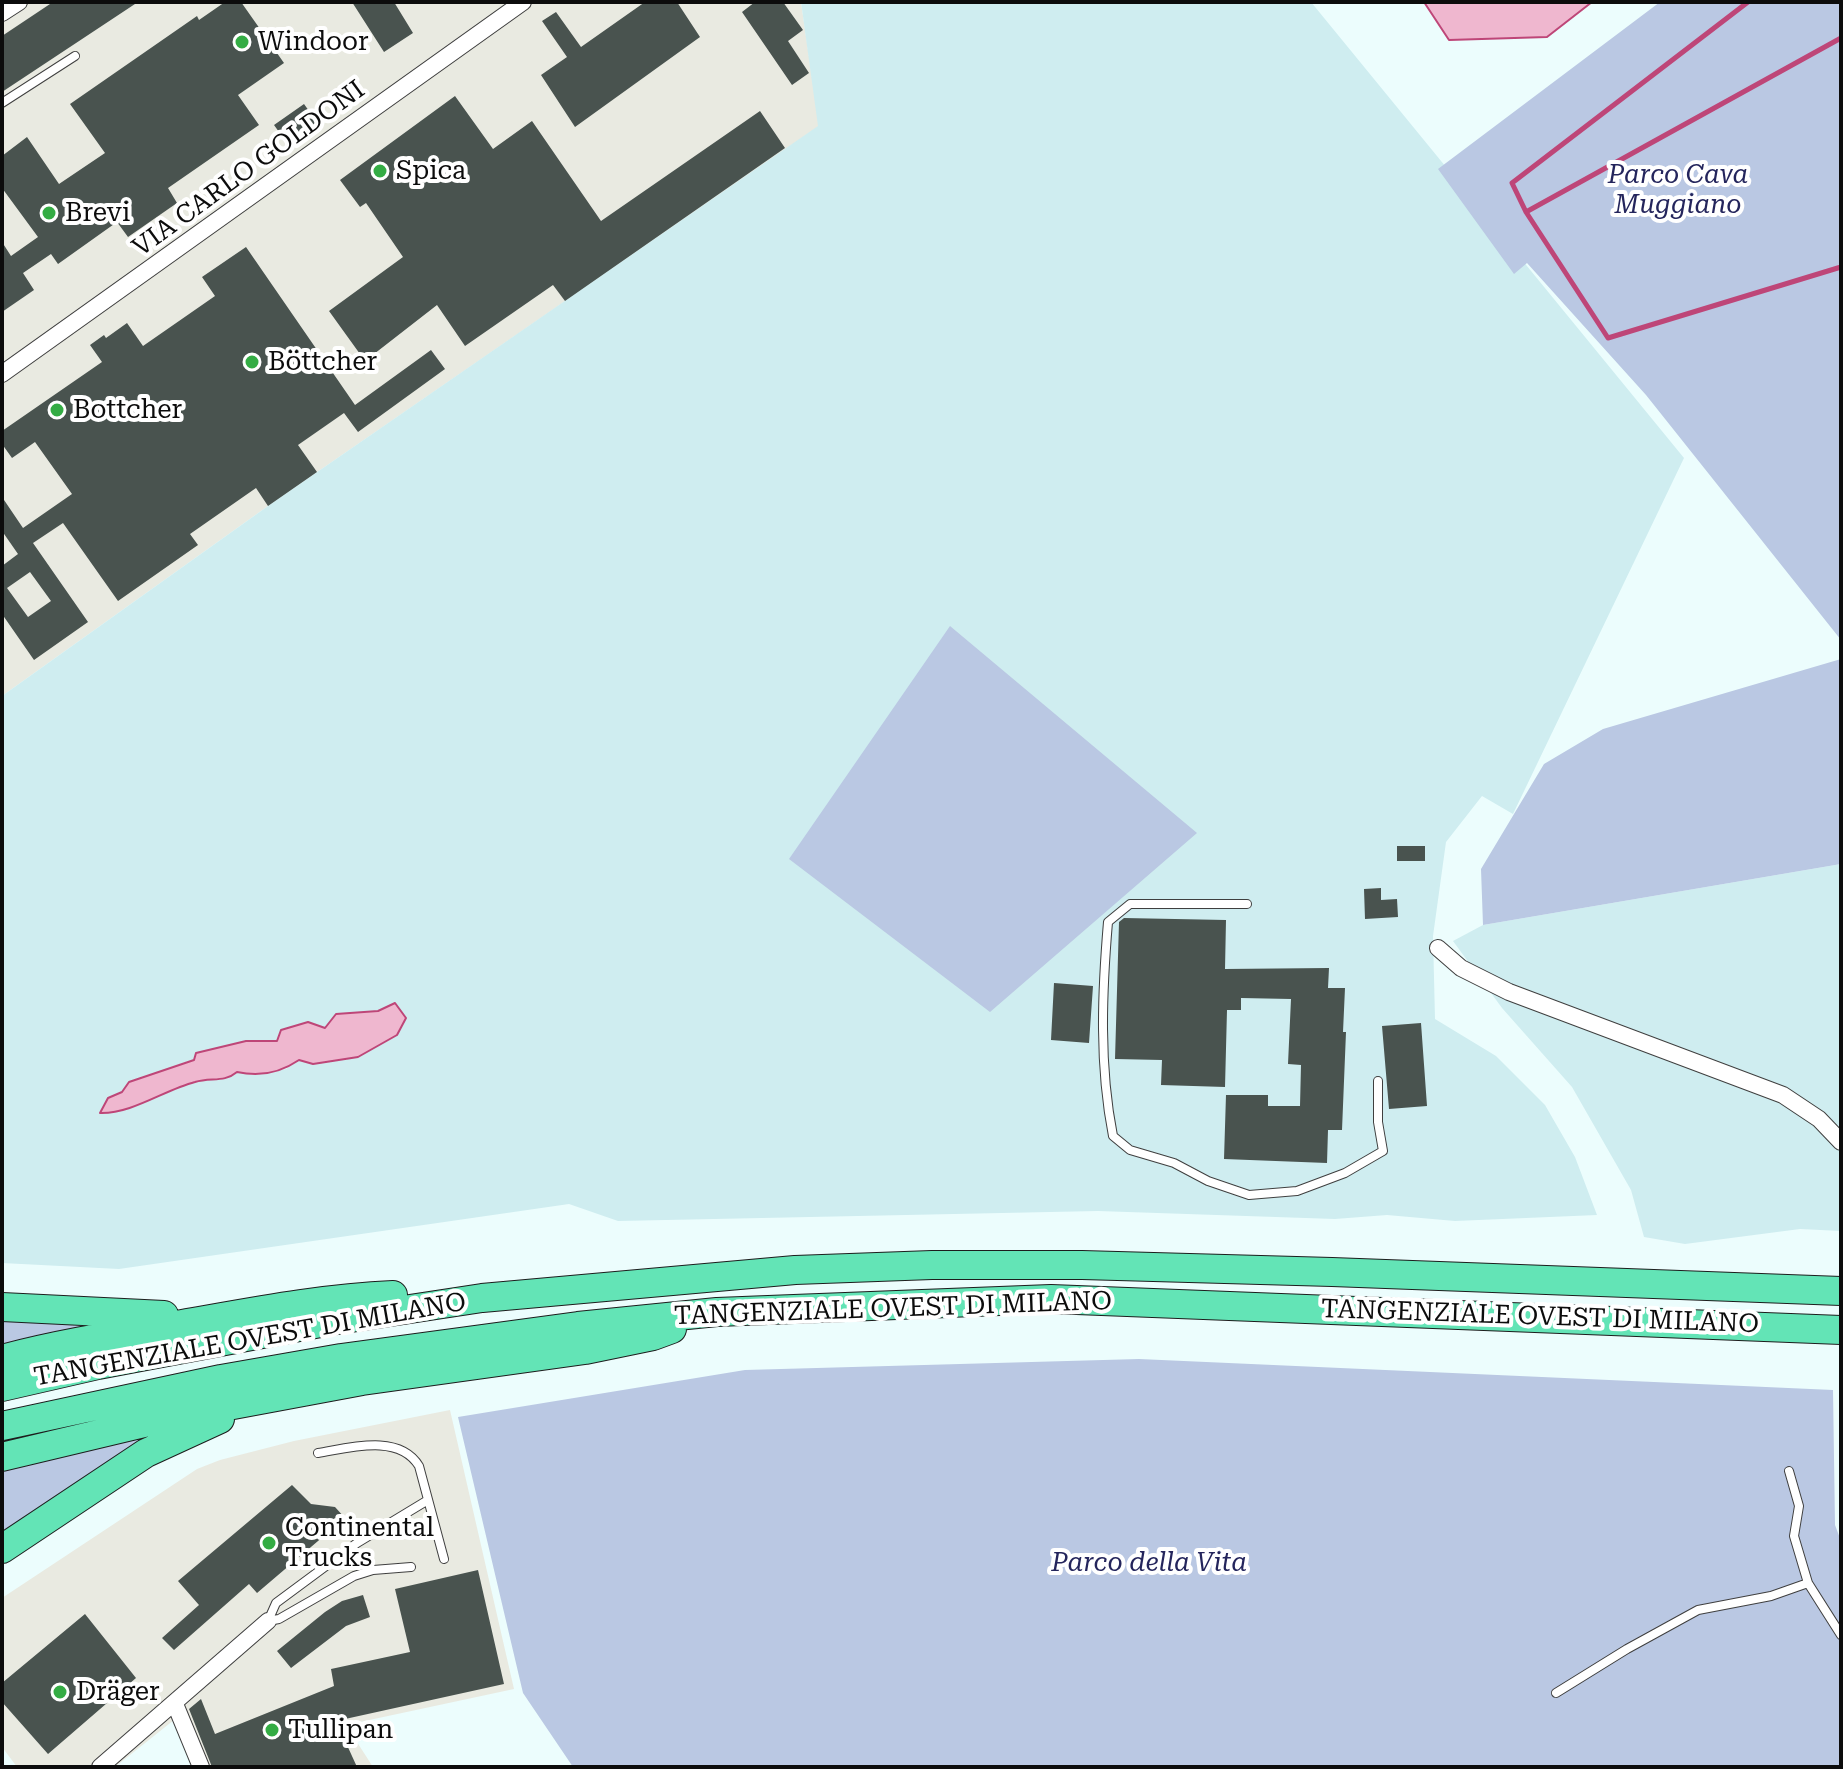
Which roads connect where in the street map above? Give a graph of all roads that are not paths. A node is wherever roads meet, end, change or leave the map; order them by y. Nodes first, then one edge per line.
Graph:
1 (19, 2) edge
2 (519, 3) edge
3 (2, 13) edge
4 (75, 56) dead end
5 (2, 103) edge
6 (2, 374) edge
7 (1247, 904) dead end
8 (1438, 948) dead end
9 (1378, 1081) dead end
10 (1841, 1142) edge
11 (1841, 1291) edge
12 (482, 1298) junction
13 (2, 1307) edge
14 (717, 1312) junction
15 (225, 1316) junction
16 (1841, 1330) edge
17 (2, 1359) edge
18 (362, 1381) junction
19 (2, 1387) edge
20 (2, 1426) edge
21 (318, 1453) dead end
22 (2, 1457) edge
23 (1789, 1471) dead end
24 (428, 1500) junction
25 (2, 1549) edge
26 (444, 1559) dead end
27 (411, 1567) dead end
28 (1808, 1583) junction
29 (268, 1621) junction
30 (1841, 1635) edge
31 (1556, 1693) dead end
32 (175, 1704) junction
33 (100, 1767) edge
34 (201, 1767) edge

1 - 3 street
2 - 6 street, VIA CARLO GOLDONI
4 - 5 lane
7 - 9 lane
8 - 10 street
11 - 12 highway, TANGENZIALE OVEST DI MILANO
12 - 15 highway
12 - 19 highway, TANGENZIALE OVEST DI MILANO
13 - 15 highway
14 - 16 highway, TANGENZIALE OVEST DI MILANO
14 - 18 highway
14 - 20 highway, TANGENZIALE OVEST DI MILANO
15 - 17 highway
18 - 22 highway
18 - 25 highway
21 - 24 lane
23 - 28 lane
24 - 26 lane
24 - 29 lane
27 - 29 lane
28 - 30 lane
28 - 31 lane
29 - 32 street
32 - 33 street
32 - 34 street

